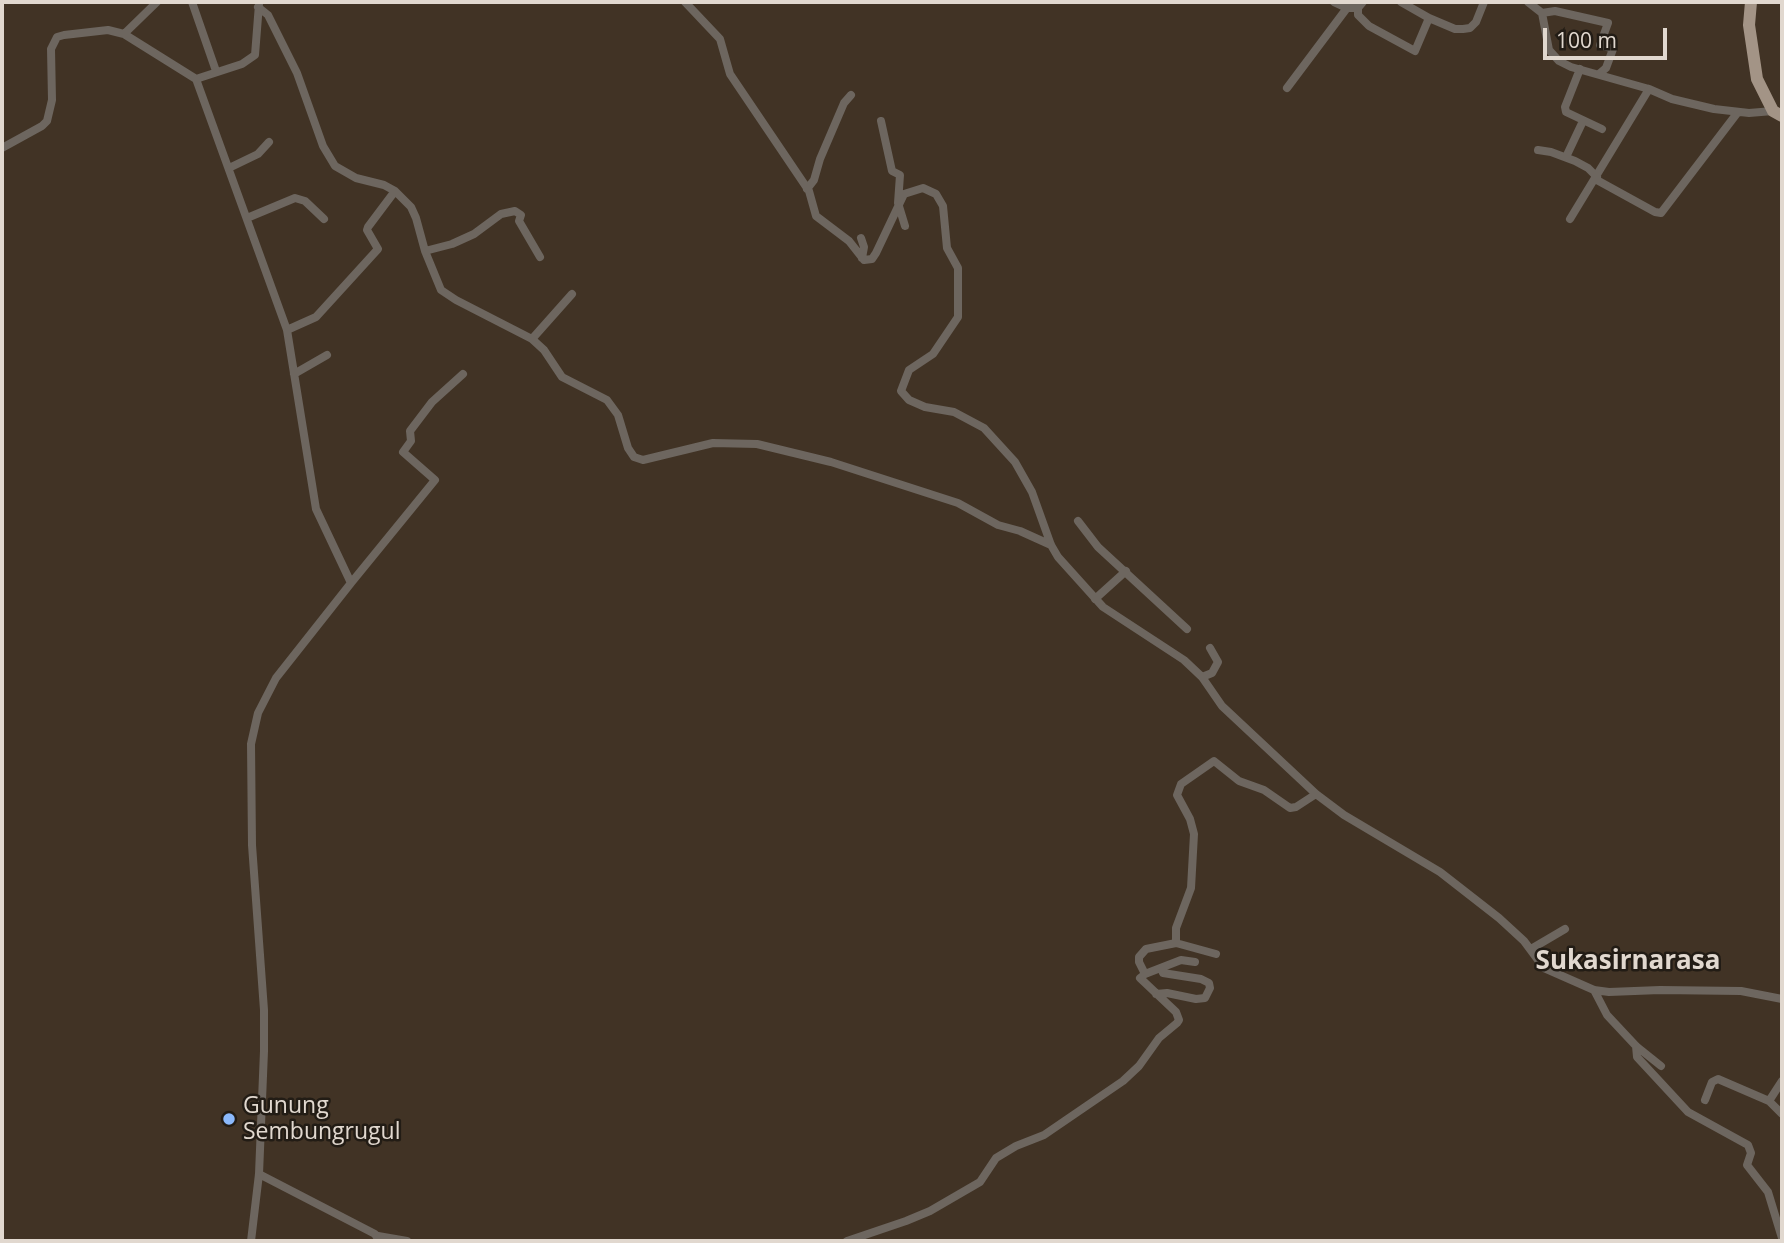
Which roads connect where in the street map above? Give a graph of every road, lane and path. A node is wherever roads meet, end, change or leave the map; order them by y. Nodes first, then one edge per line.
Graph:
1 (156, 2) edge
2 (192, 2) edge
3 (685, 2) edge
4 (1334, 2) edge
5 (1401, 2) edge
6 (1484, 2) edge
7 (1528, 2) edge
8 (1751, 2) edge
9 (259, 4) edge
10 (1361, 5) edge
11 (1347, 8) junction
12 (1542, 13) junction
13 (1429, 18) junction
14 (124, 34) junction
15 (1580, 69) junction
16 (216, 71) junction
17 (1599, 74) junction
18 (196, 79) junction
19 (1287, 88) dead end
20 (1648, 89) junction
21 (850, 95) dead end
22 (1738, 112) junction
23 (1778, 114) edge
24 (881, 121) dead end
25 (1583, 121) junction
26 (1602, 129) dead end
27 (270, 142) dead end
28 (2, 148) edge
29 (1538, 150) dead end
30 (1566, 157) junction
31 (229, 168) junction
32 (1596, 178) junction
33 (807, 189) junction
34 (395, 191) junction
35 (898, 203) junction
36 (247, 218) junction
37 (324, 219) dead end
38 (1570, 219) dead end
39 (905, 226) dead end
40 (861, 238) dead end
41 (425, 251) junction
42 (540, 257) dead end
43 (862, 258) junction
44 (572, 294) dead end
45 (288, 330) junction
46 (532, 339) junction
47 (327, 355) dead end
48 (294, 374) junction
49 (463, 374) dead end
50 (1078, 521) dead end
51 (1051, 545) junction
52 (1126, 571) junction
53 (351, 583) junction
54 (1095, 600) junction
55 (1187, 629) dead end
56 (1210, 648) dead end
57 (1202, 677) junction
58 (1317, 794) junction
59 (1565, 929) dead end
60 (1175, 943) junction
61 (1531, 950) junction
62 (1216, 954) dead end
63 (1195, 962) dead end
64 (1161, 968) junction
65 (1145, 974) junction
66 (1594, 990) junction
67 (1155, 994) junction
68 (1782, 999) edge
69 (1636, 1046) junction
70 (1661, 1066) dead end
71 (1782, 1081) edge
72 (1704, 1100) dead end
73 (1769, 1101) junction
74 (1782, 1114) edge
75 (259, 1174) junction
76 (1782, 1238) edge
77 (379, 1239) edge
78 (251, 1241) edge
79 (407, 1241) edge
80 (846, 1241) edge

1 - 14 street
2 - 16 street
3 - 33 street
4 - 11 street
5 - 13 street
6 - 13 street
7 - 12 street
8 - 23 main road
9 - 16 street
9 - 34 street
10 - 11 street
10 - 13 street
11 - 19 street
12 - 15 street
12 - 17 street
14 - 18 street
14 - 28 street
15 - 17 street
15 - 25 street
16 - 18 street
17 - 20 street
18 - 31 street
20 - 22 street
20 - 32 street
21 - 33 street
22 - 23 street
22 - 32 street
24 - 35 street
25 - 26 street
25 - 30 street
27 - 31 street
29 - 30 street
30 - 32 street
31 - 36 street
32 - 38 street
33 - 43 street
34 - 41 street
34 - 45 street
35 - 39 street
35 - 43 street
35 - 51 street
36 - 37 street
36 - 45 street
40 - 43 street
41 - 42 street
41 - 46 street
44 - 46 street
45 - 48 street
46 - 51 street
47 - 48 street
48 - 53 street
49 - 53 street
50 - 52 street
51 - 54 street
52 - 54 street
52 - 55 street
53 - 75 street
54 - 57 street
56 - 57 street
57 - 58 street
58 - 60 street
58 - 61 street
59 - 61 street
60 - 62 street
60 - 65 street
61 - 66 street
63 - 64 street
64 - 65 street
64 - 67 street
65 - 67 street
66 - 68 street
66 - 69 street
67 - 80 street
69 - 70 street
69 - 76 street
71 - 73 street
72 - 73 street
73 - 74 street
75 - 77 street
75 - 78 street
77 - 79 street

